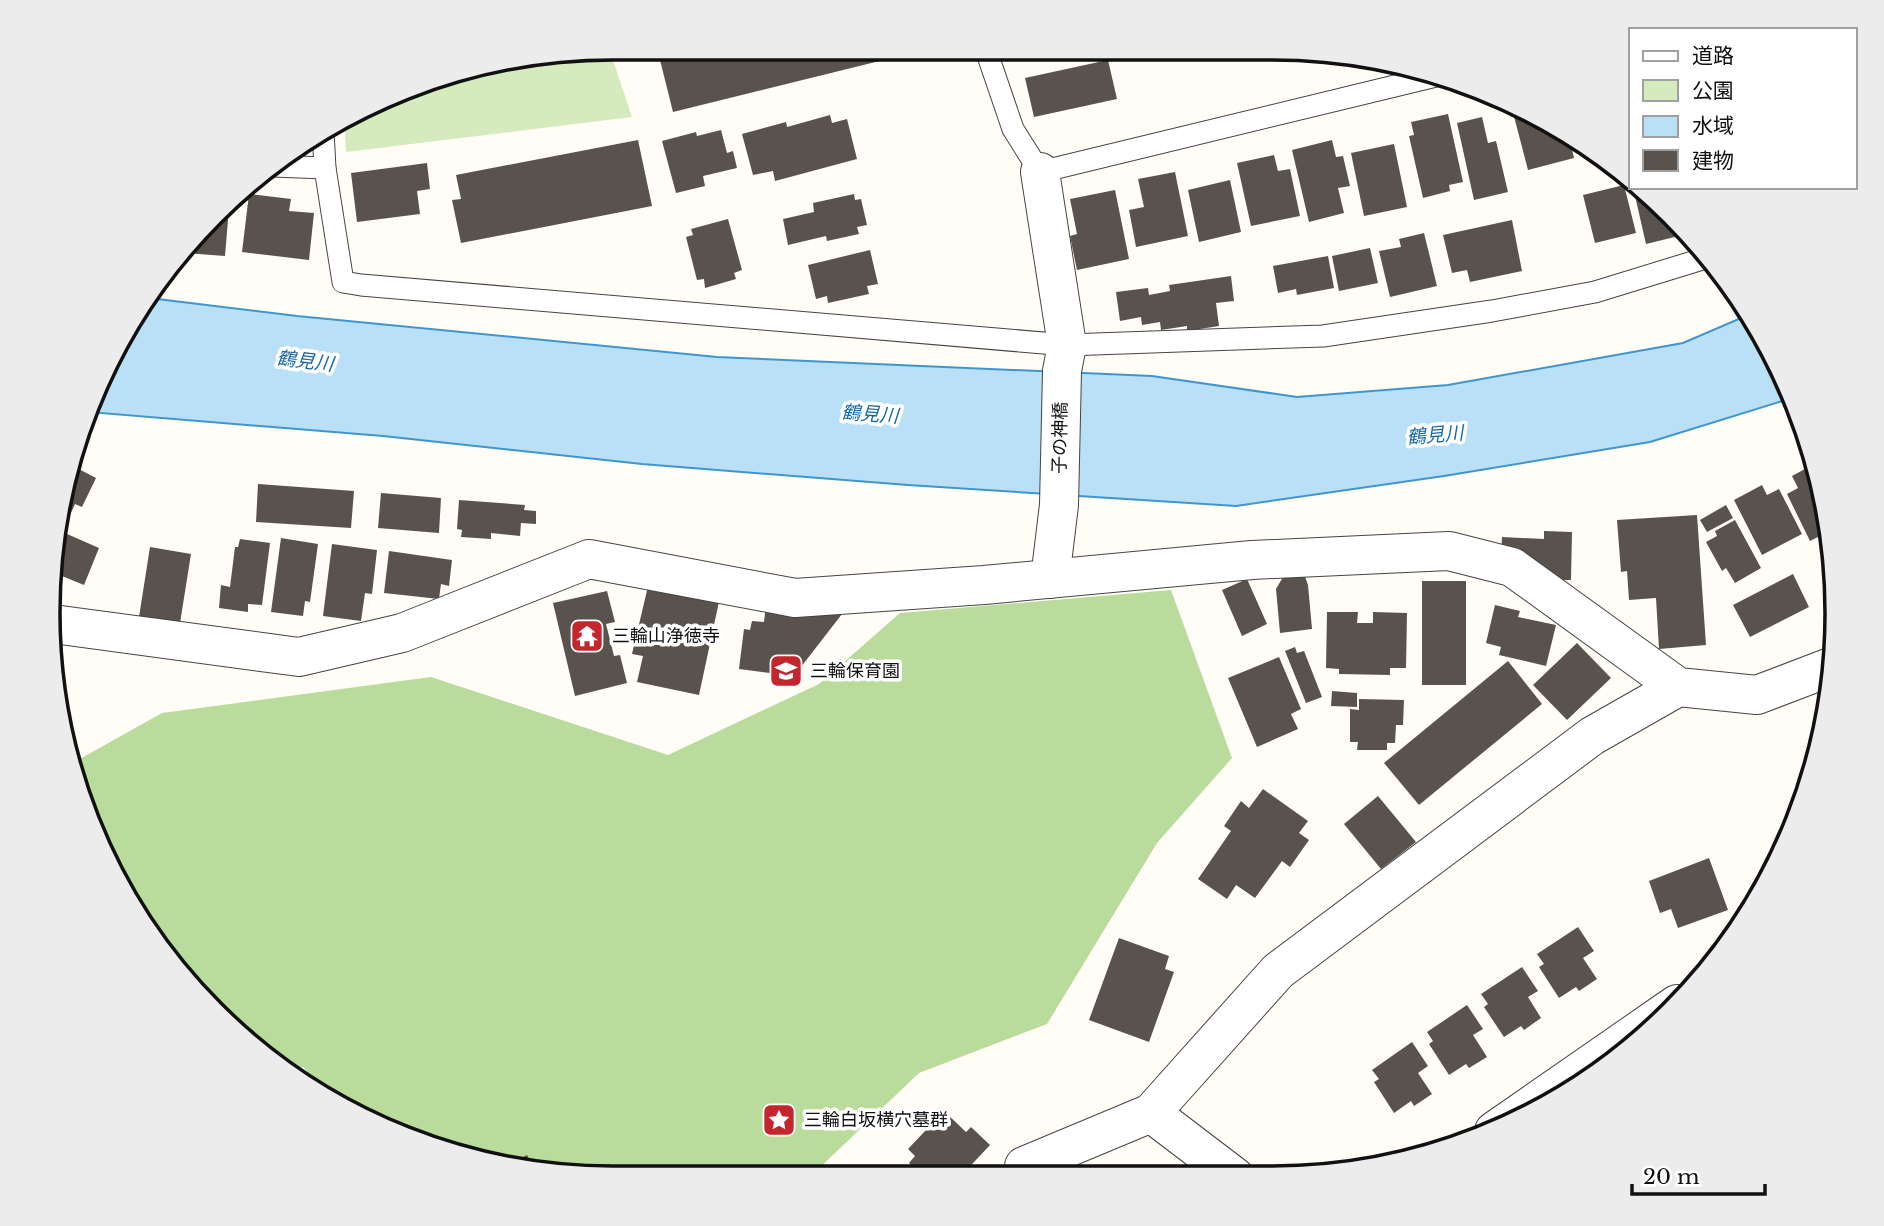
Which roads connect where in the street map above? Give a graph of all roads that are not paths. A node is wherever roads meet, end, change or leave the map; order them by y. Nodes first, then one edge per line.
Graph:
1 (989, 60) edge
2 (1420, 80) edge
3 (324, 142) edge
4 (286, 167) edge
5 (325, 169) junction
6 (1040, 172) junction
7 (1697, 261) edge
8 (1064, 358) junction
9 (1050, 579) junction
10 (60, 625) edge
11 (1821, 670) edge
12 (1678, 687) junction
13 (1615, 1046) edge
14 (1556, 1087) edge
15 (1151, 1113) junction
16 (1024, 1166) dead end
17 (1221, 1166) edge

1 - 6 lane
2 - 6 lane
3 - 5 lane
4 - 5 lane
5 - 8 lane
6 - 8 street, 子の神橋
7 - 8 lane
8 - 9 street, 子の神橋
9 - 10 street
9 - 12 street
11 - 12 street
12 - 15 street
13 - 14 street
15 - 16 street
15 - 17 street

